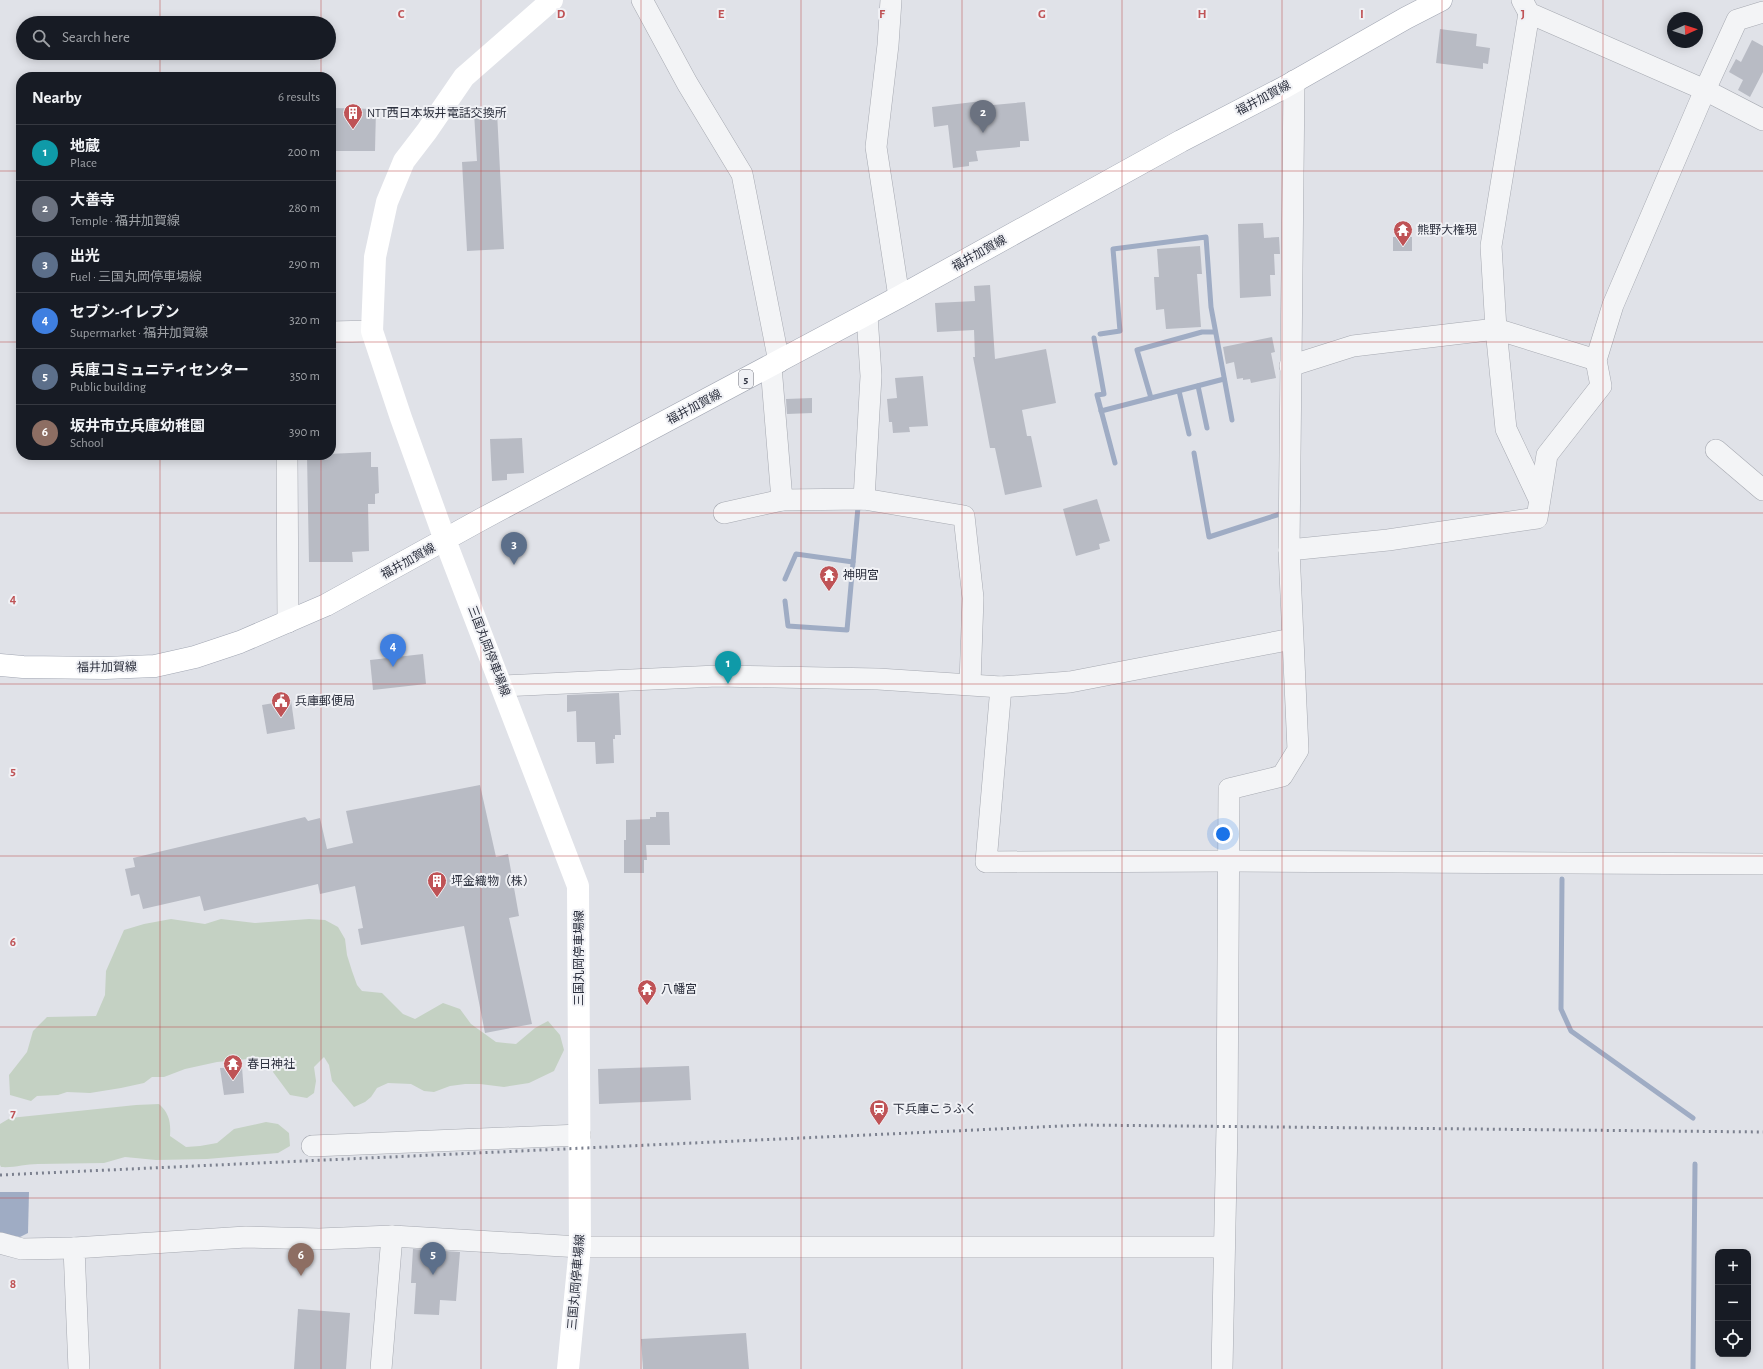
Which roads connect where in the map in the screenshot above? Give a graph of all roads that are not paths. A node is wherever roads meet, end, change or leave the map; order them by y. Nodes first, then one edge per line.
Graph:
1 (552, 0) edge
2 (642, 0) edge
3 (891, 0) edge
4 (1441, 0) edge
5 (1526, 7) edge
6 (1763, 12) edge
7 (1294, 81) junction
8 (1705, 90) junction
9 (1763, 120) edge
10 (899, 297) junction
11 (867, 315) junction
12 (1496, 329) junction
13 (372, 331) junction
14 (336, 332) edge
15 (1596, 360) junction
16 (775, 364) junction
17 (1290, 366) junction
18 (1716, 450) dead end
19 (288, 460) edge
20 (1763, 490) edge
21 (864, 499) junction
22 (1539, 499) junction
23 (782, 500) junction
24 (724, 513) dead end
25 (445, 540) junction
26 (1289, 550) junction
27 (288, 622) junction
28 (1292, 639) junction
29 (0, 665) edge
30 (970, 684) junction
31 (503, 686) junction
32 (1001, 687) junction
33 (1229, 861) junction
34 (1763, 864) edge
35 (580, 1135) junction
36 (312, 1146) dead end
37 (392, 1236) junction
38 (0, 1243) edge
39 (580, 1247) junction
40 (1224, 1247) junction
41 (74, 1248) junction
42 (79, 1369) edge
43 (381, 1369) edge
44 (568, 1369) edge
45 (1222, 1369) edge

1 - 13 main road, 三国丸岡停車場線
2 - 16 street
3 - 10 street
4 - 7 main road, 福井加賀線 / 5
5 - 8 street
5 - 12 street
6 - 8 street
7 - 10 main road, 福井加賀線 / 5
7 - 17 street
8 - 9 street
8 - 15 street
10 - 11 main road, 福井加賀線 / 5
11 - 16 main road, 福井加賀線 / 5
11 - 21 street
12 - 15 street
12 - 17 street
12 - 22 street
13 - 14 street
13 - 25 main road, 三国丸岡停車場線
15 - 22 street
16 - 23 street
16 - 25 main road, 福井加賀線 / 5
17 - 26 street
18 - 20 street
19 - 27 street
21 - 23 street
21 - 30 street
22 - 26 street
23 - 24 street
25 - 27 main road, 福井加賀線 / 5
25 - 31 main road, 三国丸岡停車場線
26 - 28 street
27 - 29 main road, 福井加賀線 / 5
28 - 32 street
28 - 33 street
30 - 31 street
30 - 32 street
31 - 35 main road, 三国丸岡停車場線
32 - 33 street
33 - 34 street
33 - 40 street
35 - 36 street
35 - 39 main road, 三国丸岡停車場線
37 - 39 street
37 - 41 street
37 - 43 street
38 - 41 street
39 - 40 street
39 - 44 main road, 三国丸岡停車場線
40 - 45 street
41 - 42 street

